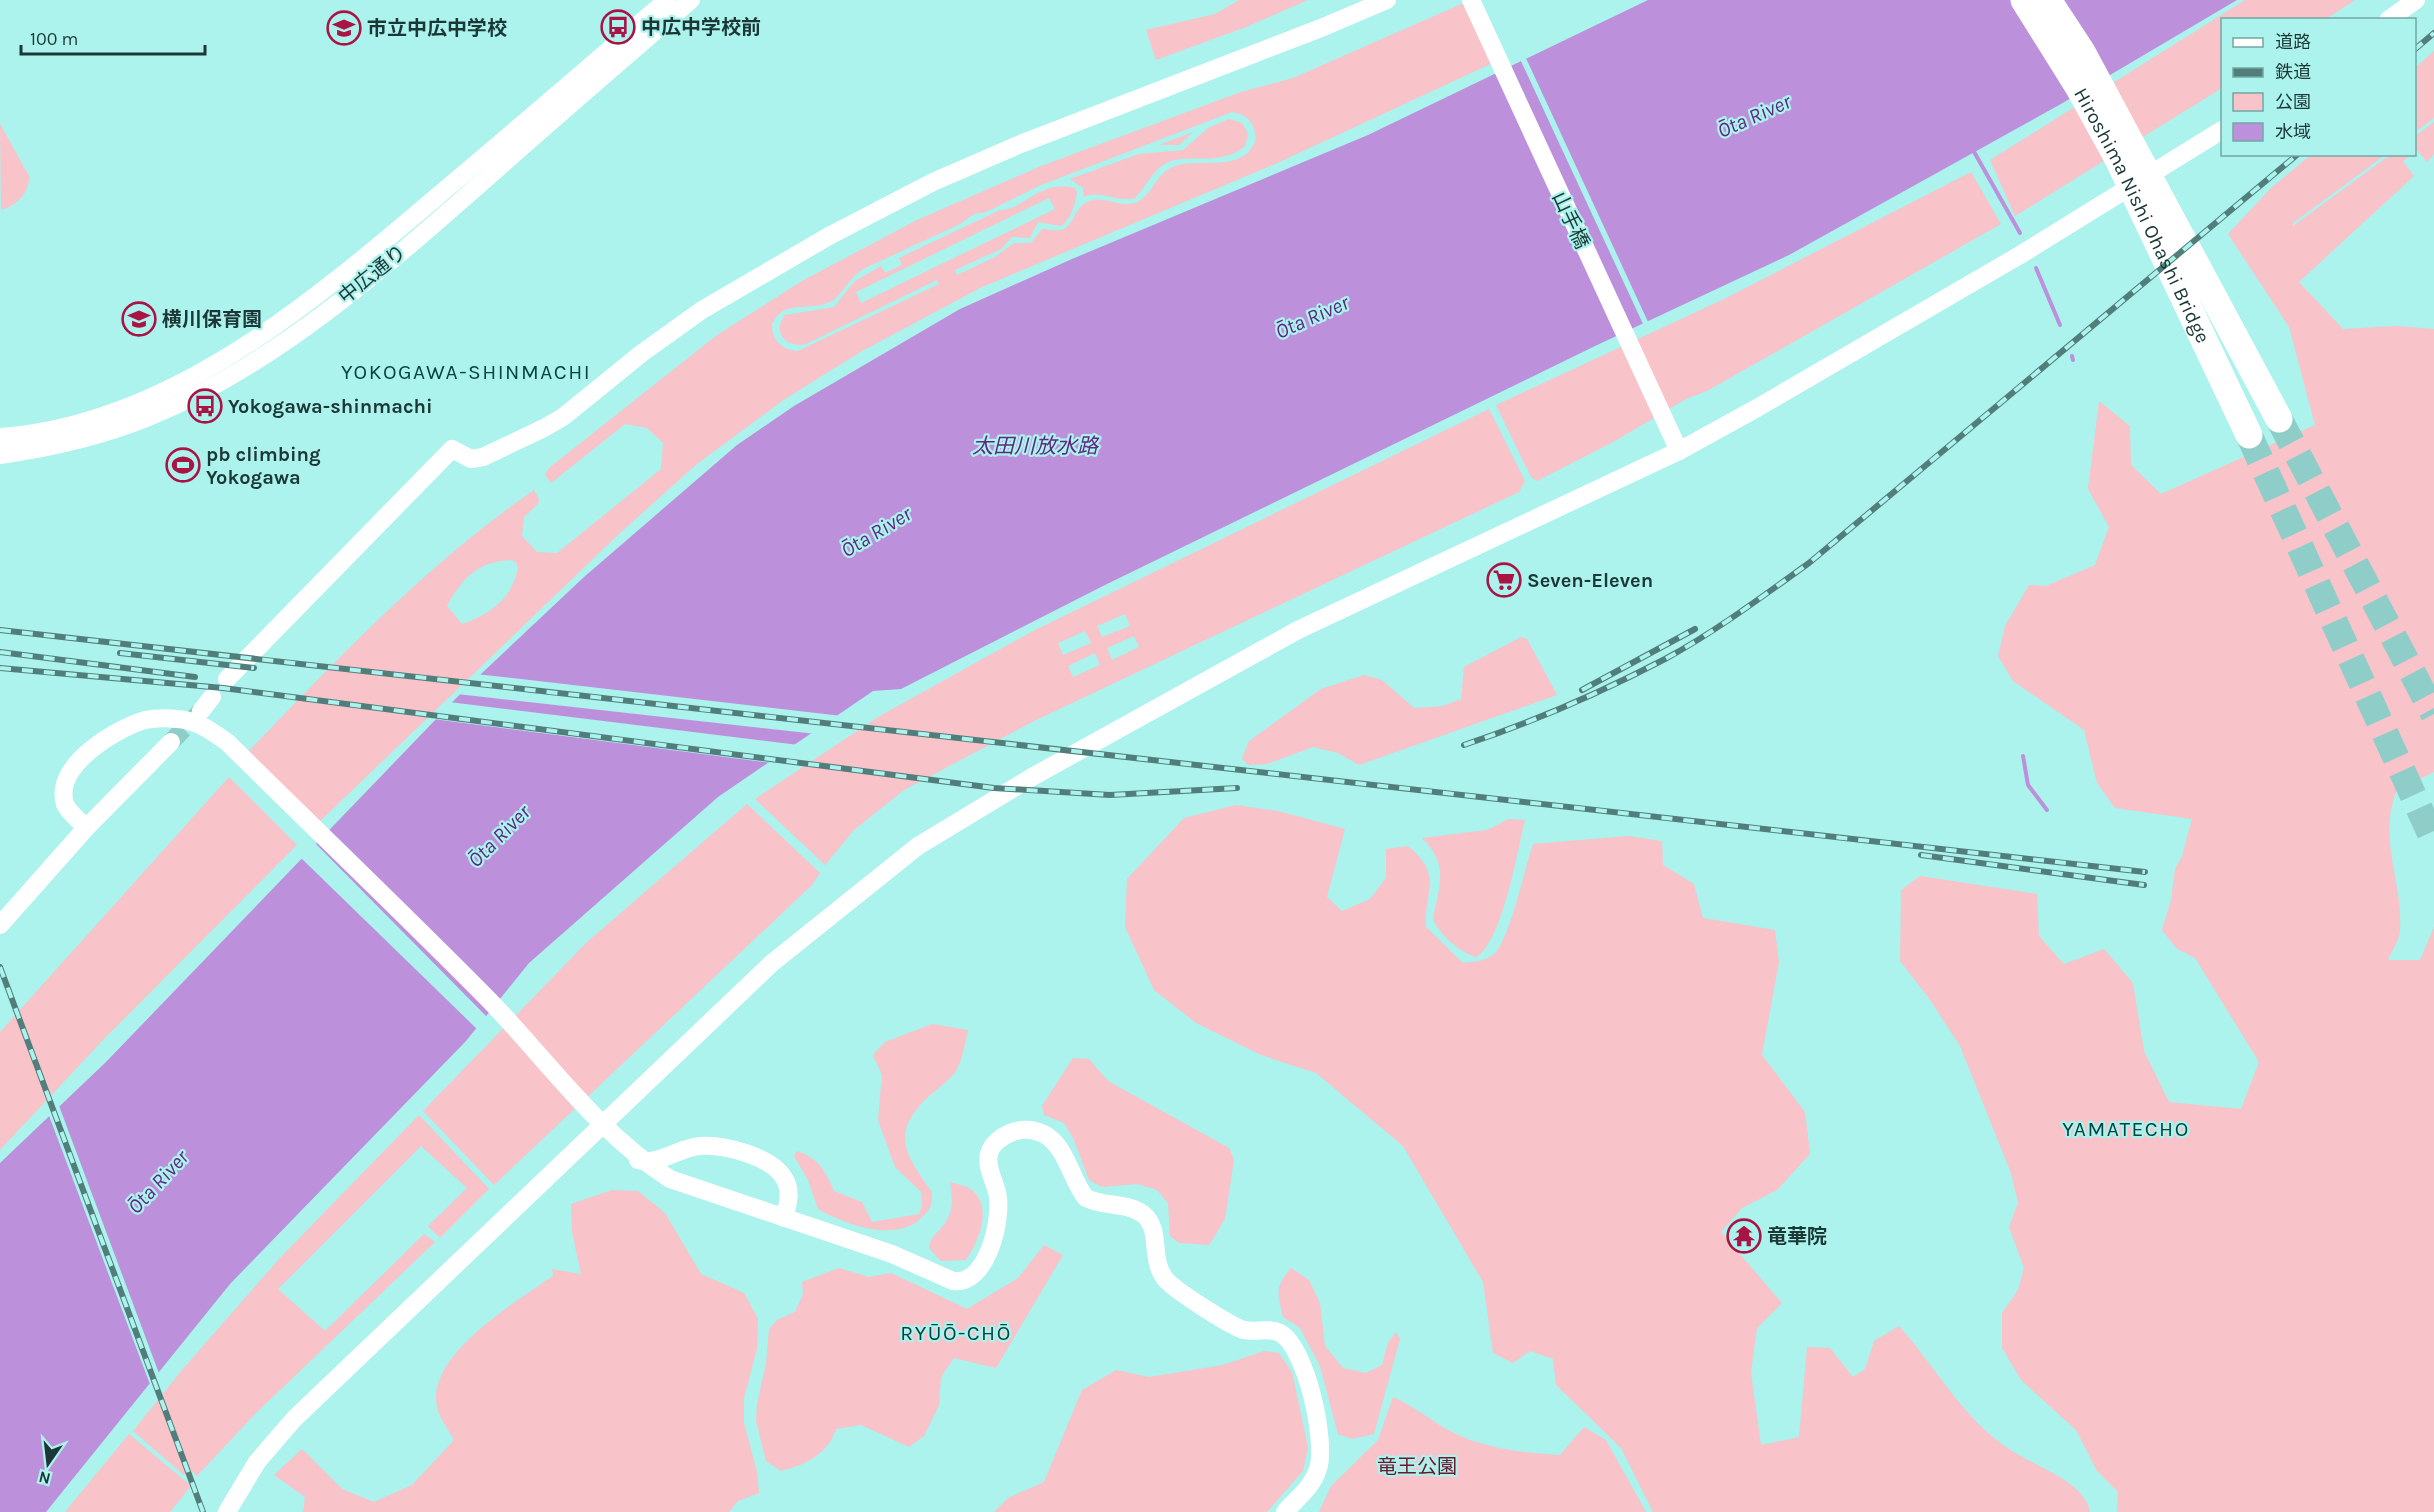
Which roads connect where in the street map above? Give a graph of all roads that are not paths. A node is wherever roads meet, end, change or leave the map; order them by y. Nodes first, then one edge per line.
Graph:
1 (667, 0) edge
2 (691, 0) edge
3 (1387, 0) edge
4 (1471, 0) edge
5 (2024, 0) edge
6 (2048, 0) edge
7 (2416, 0) edge
8 (2391, 18) edge
9 (2221, 131) edge
10 (2279, 419) tunnel mouth
11 (2249, 435) tunnel mouth
12 (0, 437) edge
13 (1675, 445) junction
14 (0, 455) edge
15 (227, 679) dead end
16 (171, 742) tunnel mouth
17 (86, 828) junction
18 (0, 925) edge
19 (607, 1139) junction
20 (784, 1218) junction
21 (227, 1512) edge
22 (1285, 1512) edge

1 - 12 street
2 - 14 street, 中広通り
3 - 15 street
4 - 13 street, 山手橋
5 - 11 highway, Hiroshima Nishi Ohashi Bridge
6 - 10 highway, Hiroshima Nishi Ohashi Bridge
7 - 8 street
9 - 13 street
13 - 19 street
16 - 17 street
17 - 18 street
17 - 20 street
19 - 20 street
19 - 21 street
20 - 22 street

